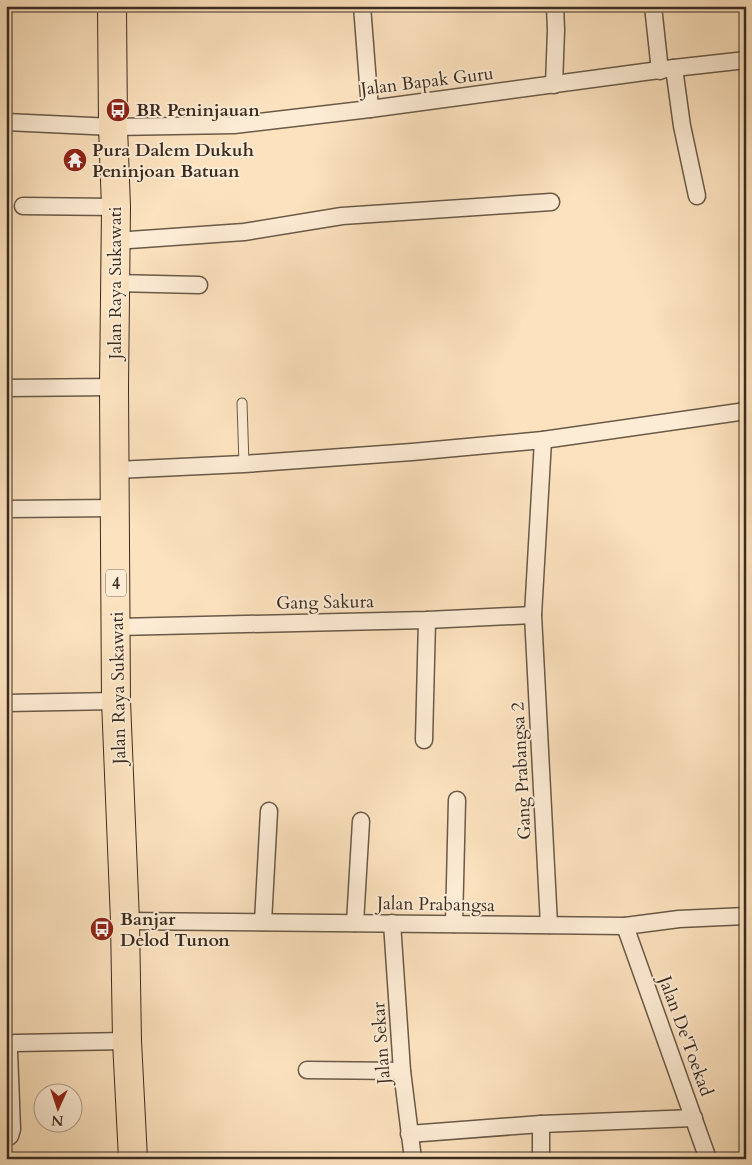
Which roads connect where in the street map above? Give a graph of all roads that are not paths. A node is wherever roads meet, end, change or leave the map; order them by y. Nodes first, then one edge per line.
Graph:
1 (112, 6) edge
2 (362, 6) edge
3 (554, 6) edge
4 (653, 6) edge
5 (746, 60) edge
6 (667, 69) junction
7 (554, 85) junction
8 (370, 109) junction
9 (6, 122) edge
10 (113, 127) junction
11 (697, 196) dead end
12 (551, 202) dead end
13 (22, 206) dead end
14 (116, 207) junction
15 (115, 241) junction
16 (115, 284) junction
17 (199, 285) dead end
18 (114, 387) junction
19 (6, 388) edge
20 (242, 403) dead end
21 (746, 411) edge
22 (543, 440) junction
23 (244, 464) junction
24 (116, 470) junction
25 (116, 508) junction
26 (6, 509) edge
27 (533, 615) junction
28 (427, 620) junction
29 (116, 627) junction
30 (116, 701) junction
31 (6, 703) edge
32 (424, 740) dead end
33 (457, 800) dead end
34 (269, 812) dead end
35 (361, 821) dead end
36 (746, 916) edge
37 (125, 920) junction
38 (263, 922) junction
39 (355, 923) junction
40 (392, 924) junction
41 (454, 924) junction
42 (549, 925) junction
43 (625, 926) junction
44 (127, 1041) junction
45 (308, 1070) dead end
46 (402, 1071) junction
47 (694, 1118) junction
48 (541, 1124) junction
49 (409, 1134) junction
50 (6, 1138) edge
51 (133, 1159) edge
52 (413, 1159) edge
53 (541, 1159) edge
54 (708, 1159) edge

1 - 10 highway, Jalan Raya Sukawati / 4
2 - 8 street
3 - 7 street
4 - 6 street
5 - 6 street, Jalan Bapak Guru
6 - 7 street, Jalan Bapak Guru
6 - 11 street
7 - 8 street, Jalan Bapak Guru
8 - 10 street, Jalan Bapak Guru
9 - 10 street, Jalan Bapak Guru
10 - 14 highway, Jalan Raya Sukawati / 4
12 - 15 street
13 - 14 street
14 - 15 highway, Jalan Raya Sukawati / 4
15 - 16 highway, Jalan Raya Sukawati / 4
16 - 17 street
16 - 18 highway, Jalan Raya Sukawati / 4
18 - 19 street
18 - 24 highway, Jalan Raya Sukawati / 4
20 - 23 lane
21 - 22 street
22 - 23 street
22 - 27 street, Gang Prabangsa 2
23 - 24 street
24 - 25 highway, Jalan Raya Sukawati / 4
25 - 26 street
25 - 29 highway, Jalan Raya Sukawati / 4
27 - 28 street, Gang Sakura
27 - 42 street, Gang Prabangsa 2
28 - 29 street, Gang Sakura
28 - 32 street
29 - 30 highway, Jalan Raya Sukawati / 4
30 - 31 street
30 - 37 highway, Jalan Raya Sukawati / 4
33 - 41 street
34 - 38 street
35 - 39 street
36 - 43 street, Jalan Prabangsa
37 - 38 street, Jalan Prabangsa
37 - 44 highway, Jalan Raya Sukawati / 4
38 - 39 street, Jalan Prabangsa
39 - 40 street, Jalan Prabangsa
40 - 41 street, Jalan Prabangsa
40 - 46 street, Jalan Sekar
41 - 42 street, Jalan Prabangsa
42 - 43 street, Jalan Prabangsa
43 - 47 street, Jalan De'Toekad
44 - 50 street
44 - 51 highway, Jalan Raya Sukawati / 4
45 - 46 street
46 - 49 street, Jalan Sekar
47 - 48 street
47 - 54 street, Jalan De'Toekad
48 - 49 street
48 - 53 street
49 - 52 street, Jalan Sekar

